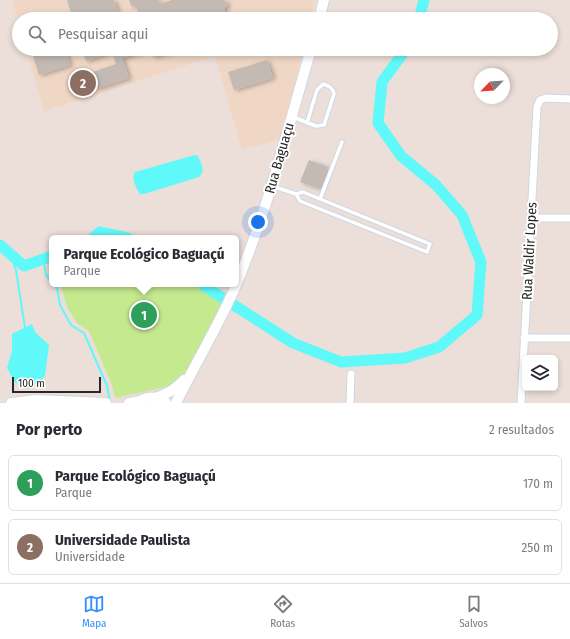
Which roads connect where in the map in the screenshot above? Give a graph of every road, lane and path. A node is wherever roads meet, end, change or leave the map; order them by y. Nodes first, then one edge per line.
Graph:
1 (324, 0) edge
2 (321, 12) edge
3 (309, 56) edge
4 (570, 99) edge
5 (291, 117) junction
6 (308, 123) junction
7 (342, 142) dead end
8 (272, 186) junction
9 (296, 194) junction
10 (320, 199) junction
11 (352, 212) junction
12 (530, 218) junction
13 (570, 218) edge
14 (349, 221) junction
15 (402, 232) junction
16 (399, 240) junction
17 (239, 278) edge
18 (235, 287) edge
19 (524, 338) junction
20 (570, 338) edge
21 (190, 374) junction
22 (352, 374) dead end
23 (154, 398) junction
24 (140, 402) edge
25 (11, 403) edge
26 (105, 403) edge
27 (129, 403) edge
28 (166, 403) edge
29 (176, 403) edge
30 (350, 403) edge
31 (521, 403) edge

1 - 2 main road
3 - 5 main road, Rua Baguaçu
4 - 12 street, Rua Waldir Lopes
5 - 6 lane
5 - 8 main road, Rua Baguaçu
6 - 6 lane
7 - 10 lane
8 - 9 lane
8 - 17 main road, Rua Baguaçu
9 - 10 lane
9 - 14 lane
10 - 11 lane
11 - 14 lane
11 - 15 lane
12 - 13 street
12 - 19 street, Rua Waldir Lopes
14 - 16 lane
15 - 16 lane
15 - 16 lane
18 - 21 main road, Rua Baguaçu
19 - 20 street
19 - 31 street, Rua Waldir Lopes
21 - 23 main road
21 - 29 main road
22 - 30 street
23 - 24 main road
23 - 28 main road
24 - 27 main road
25 - 26 main road

